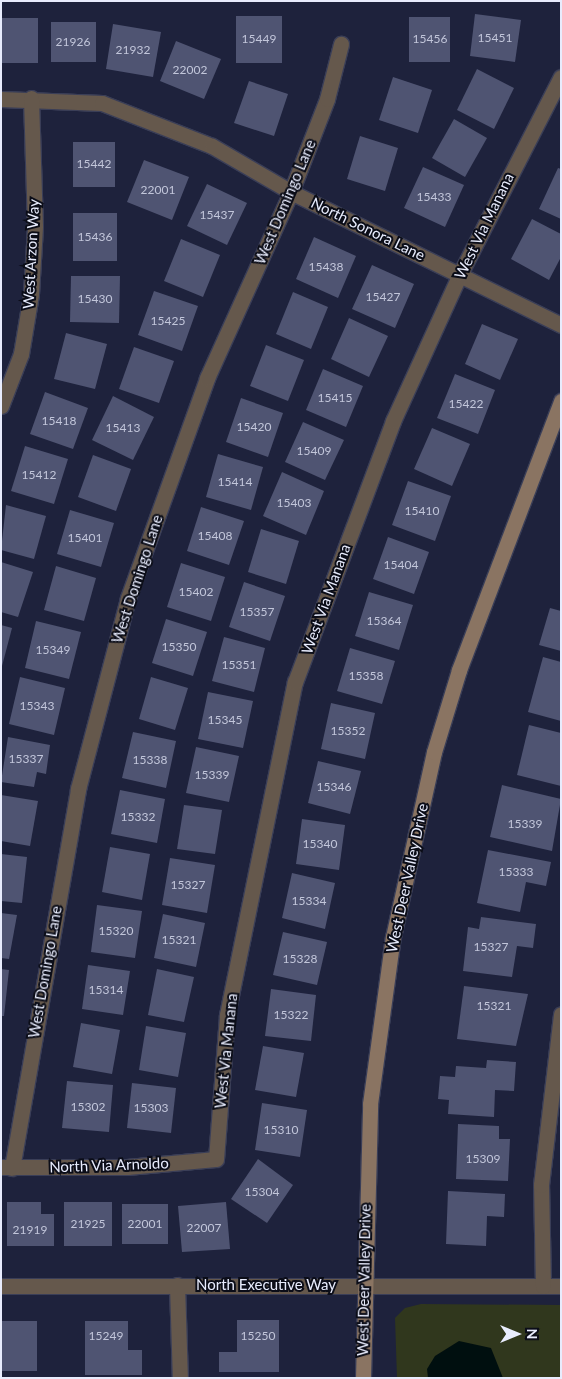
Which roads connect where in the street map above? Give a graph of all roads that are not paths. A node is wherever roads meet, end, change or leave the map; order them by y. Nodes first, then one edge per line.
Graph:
1 (341, 44) dead end
2 (561, 77) edge
3 (1, 98) edge
4 (32, 98) junction
5 (291, 192) junction
6 (460, 274) junction
7 (561, 326) edge
8 (561, 401) edge
9 (1, 406) edge
10 (561, 1014) edge
11 (216, 1159) joint
12 (6, 1168) edge
13 (177, 1285) junction
14 (362, 1285) junction
15 (1, 1286) edge
16 (543, 1286) junction
17 (561, 1286) edge
18 (180, 1378) edge
19 (363, 1378) edge

1 - 5 street, West Domingo Lane
2 - 6 street, West Via Manana
3 - 4 street, North Sonora Lane
4 - 5 street, North Sonora Lane
4 - 9 street, West Arzon Way
5 - 6 street, North Sonora Lane
5 - 12 street, West Domingo Lane
6 - 7 street, North Sonora Lane
6 - 11 street, West Via Manana
8 - 14 street, West Deer Valley Drive
10 - 16 street
11 - 12 street, North Via Arnoldo
13 - 14 street, North Executive Way
13 - 15 street, North Executive Way
13 - 18 street
14 - 16 street, North Executive Way
14 - 19 street, West Deer Valley Drive
16 - 17 street, North Executive Way

